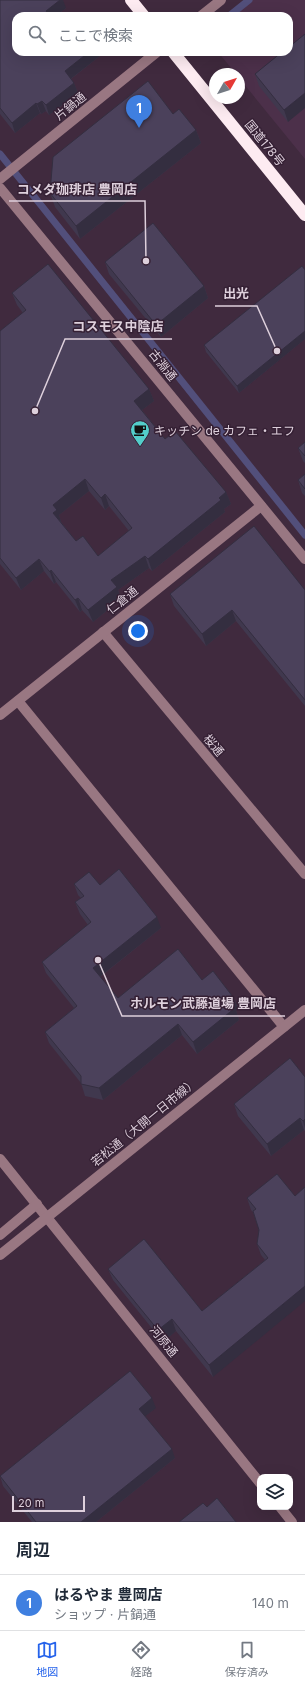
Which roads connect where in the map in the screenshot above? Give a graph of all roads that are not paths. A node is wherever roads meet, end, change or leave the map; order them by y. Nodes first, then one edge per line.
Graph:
1 (131, 0) edge
2 (221, 0) edge
3 (141, 12) edge
4 (206, 12) edge
5 (152, 56) edge
6 (176, 56) edge
7 (0, 179) edge
8 (0, 188) edge
9 (305, 215) edge
10 (261, 506) junction
11 (305, 559) edge
12 (103, 632) junction
13 (18, 701) junction
14 (0, 715) edge
15 (305, 874) edge
16 (305, 1010) edge
17 (284, 1027) junction
18 (0, 1159) edge
19 (37, 1204) junction
20 (47, 1216) junction
21 (0, 1235) edge
22 (0, 1255) edge
23 (257, 1478) edge
24 (282, 1510) edge
25 (292, 1522) edge

1 - 3 highway
2 - 4 street
5 - 7 street, 片鍋通
6 - 9 highway, 国道178号
8 - 10 street, 古淵通
10 - 11 street, 古淵通
10 - 12 street, 仁倉通
12 - 13 street, 仁倉通
12 - 15 street, 桜通
13 - 14 street, 仁倉通
13 - 17 street
16 - 17 street, 若松通（大開一日市線）
17 - 20 street, 若松通（大開一日市線）
18 - 19 street, 河原通
19 - 20 street, 河原通
19 - 21 street
20 - 22 street, 若松通（大開一日市線）
20 - 23 street, 河原通
24 - 25 street

